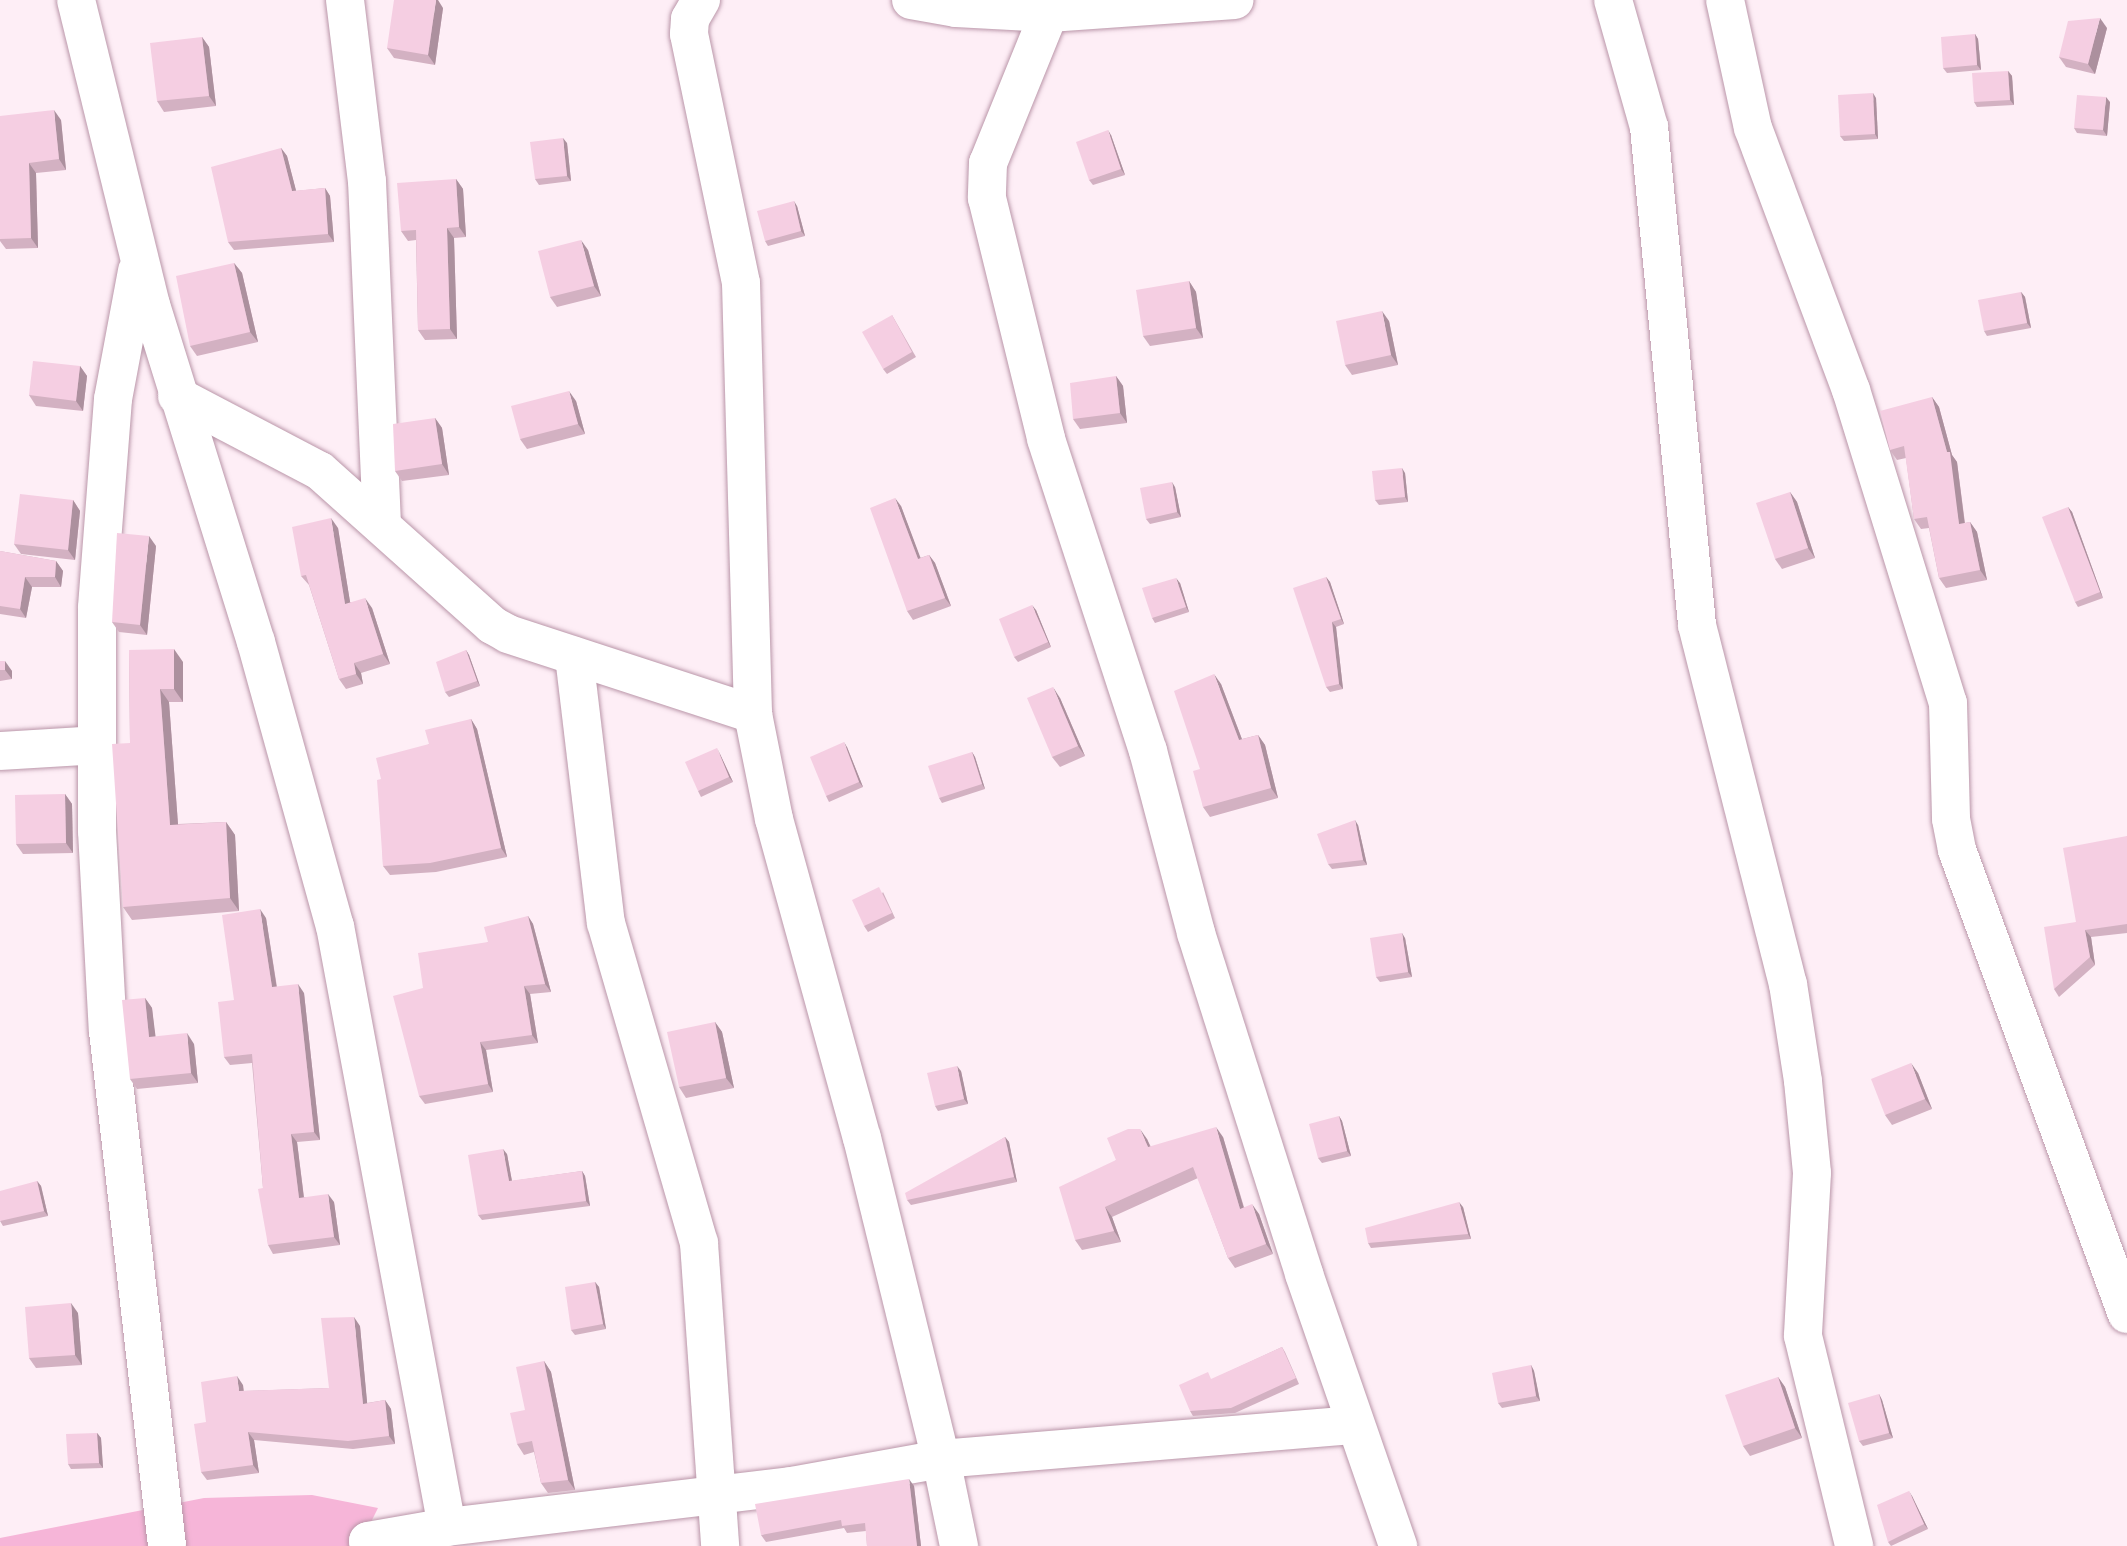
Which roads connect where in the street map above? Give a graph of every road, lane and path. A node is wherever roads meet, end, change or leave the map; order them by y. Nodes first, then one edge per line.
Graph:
1 (76, 0) edge
2 (345, 0) edge
3 (701, 0) edge
4 (911, 0) edge
5 (1235, 0) edge
6 (1613, 0) edge
7 (1725, 0) edge
8 (1049, 13) junction
9 (140, 259) junction
10 (177, 396) junction
11 (382, 526) junction
12 (574, 656) junction
13 (753, 714) junction
14 (97, 745) junction
15 (0, 751) edge
16 (2127, 1314) edge
17 (1355, 1425) junction
18 (941, 1459) junction
19 (716, 1495) junction
20 (447, 1527) junction
21 (167, 1546) edge
22 (369, 1546) edge
23 (720, 1546) edge
24 (959, 1546) edge
25 (1398, 1546) edge
26 (1854, 1546) edge

1 - 9 street
2 - 11 street
3 - 13 street
4 - 8 street
5 - 8 street
6 - 26 street
7 - 16 street
8 - 17 street
9 - 10 street
9 - 14 street
10 - 11 street
10 - 20 street
11 - 12 street
12 - 13 street
12 - 19 street
13 - 18 street
14 - 15 street
14 - 21 street
17 - 18 street
17 - 25 street
18 - 19 street
18 - 24 street
19 - 20 street
19 - 23 street
20 - 22 street

